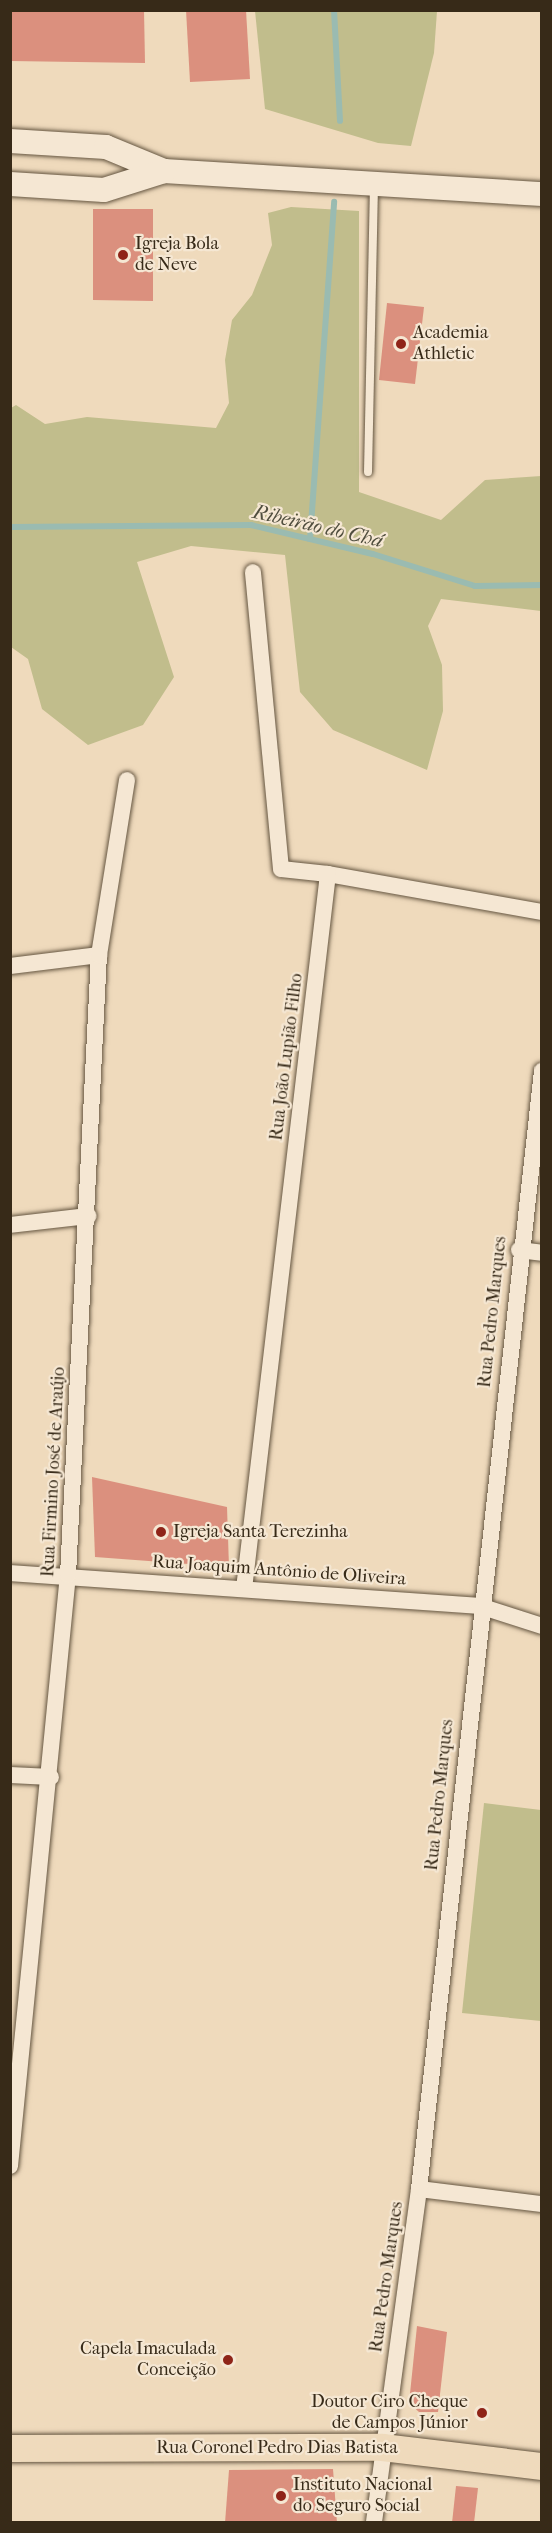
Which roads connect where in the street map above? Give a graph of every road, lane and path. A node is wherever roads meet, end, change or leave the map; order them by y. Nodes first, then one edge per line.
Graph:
1 (10, 141) edge
2 (164, 171) junction
3 (10, 184) edge
4 (374, 184) junction
5 (542, 194) edge
6 (368, 472) dead end
7 (253, 572) dead end
8 (127, 780) dead end
9 (328, 874) junction
10 (542, 912) edge
11 (99, 955) junction
12 (10, 966) edge
13 (542, 1071) edge
14 (88, 1216) junction
15 (10, 1225) edge
16 (519, 1250) junction
17 (542, 1253) edge
18 (10, 1573) edge
19 (68, 1575) junction
20 (244, 1589) junction
21 (480, 1606) junction
22 (542, 1626) edge
23 (10, 1775) edge
24 (51, 1777) junction
25 (10, 2166) edge
26 (418, 2189) junction
27 (542, 2204) edge
28 (382, 2447) junction
29 (10, 2448) edge
30 (542, 2466) edge
31 (374, 2523) edge

1 - 2 main road
2 - 3 main road
2 - 4 main road
4 - 5 main road
4 - 6 lane
7 - 9 street
8 - 11 street, Rua Firmino José de Araújo
9 - 10 street
9 - 20 street, Rua João Lupião Filho
11 - 12 street
11 - 14 street, Rua Firmino José de Araújo
13 - 16 street, Rua Pedro Marques
14 - 15 street
14 - 19 street, Rua Firmino José de Araújo
16 - 17 street
16 - 21 street, Rua Pedro Marques
18 - 19 street, Rua Joaquim Antônio de Oliveira
19 - 20 street, Rua Joaquim Antônio de Oliveira
19 - 24 street, Rua Firmino José de Araújo
20 - 21 street, Rua Joaquim Antônio de Oliveira
21 - 22 street, Rua Joaquim Antônio de Oliveira
21 - 26 street, Rua Pedro Marques
23 - 24 street
24 - 25 street, Rua Firmino José de Araújo
26 - 27 street
26 - 28 street, Rua Pedro Marques
28 - 29 main road, Rua Coronel Pedro Dias Batista
28 - 30 main road, Rua Coronel Pedro Dias Batista
28 - 31 street, Rua Pedro Marques

